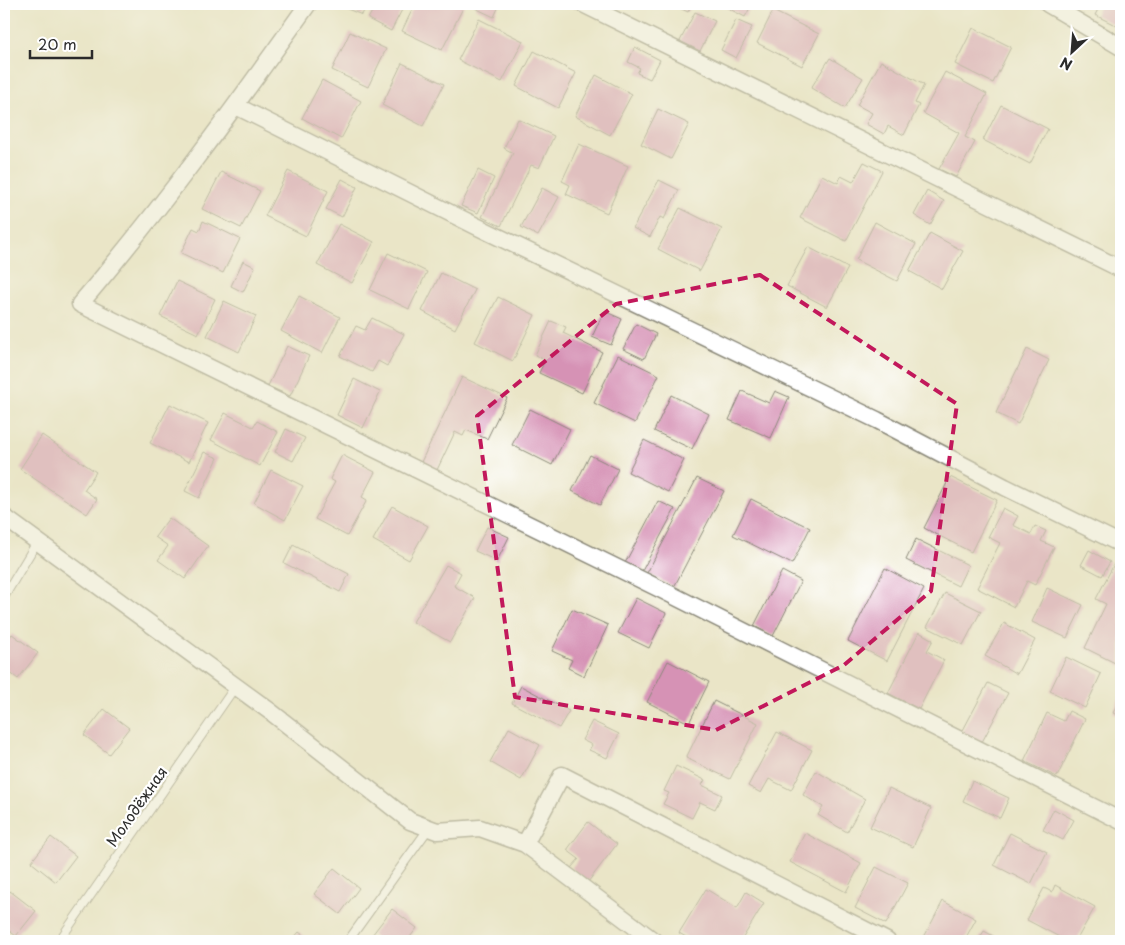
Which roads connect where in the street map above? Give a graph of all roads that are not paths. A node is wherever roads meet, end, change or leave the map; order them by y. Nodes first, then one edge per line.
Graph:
1 (308, 4) edge
2 (583, 4) edge
3 (1048, 4) edge
4 (1121, 47) edge
5 (236, 106) junction
6 (1121, 269) edge
7 (4, 517) edge
8 (37, 542) junction
9 (1121, 544) edge
10 (4, 597) edge
11 (235, 687) junction
12 (1121, 821) edge
13 (429, 828) junction
14 (525, 844) junction
15 (59, 941) edge
16 (348, 941) edge
17 (654, 941) edge
18 (887, 941) edge

1 - 5 street
2 - 6 street
3 - 4 street
5 - 9 street
5 - 12 street
7 - 8 street
8 - 10 lane
8 - 11 street
11 - 13 street
11 - 15 lane, Молодёжная
13 - 14 street
13 - 16 lane
14 - 17 street
14 - 18 street

